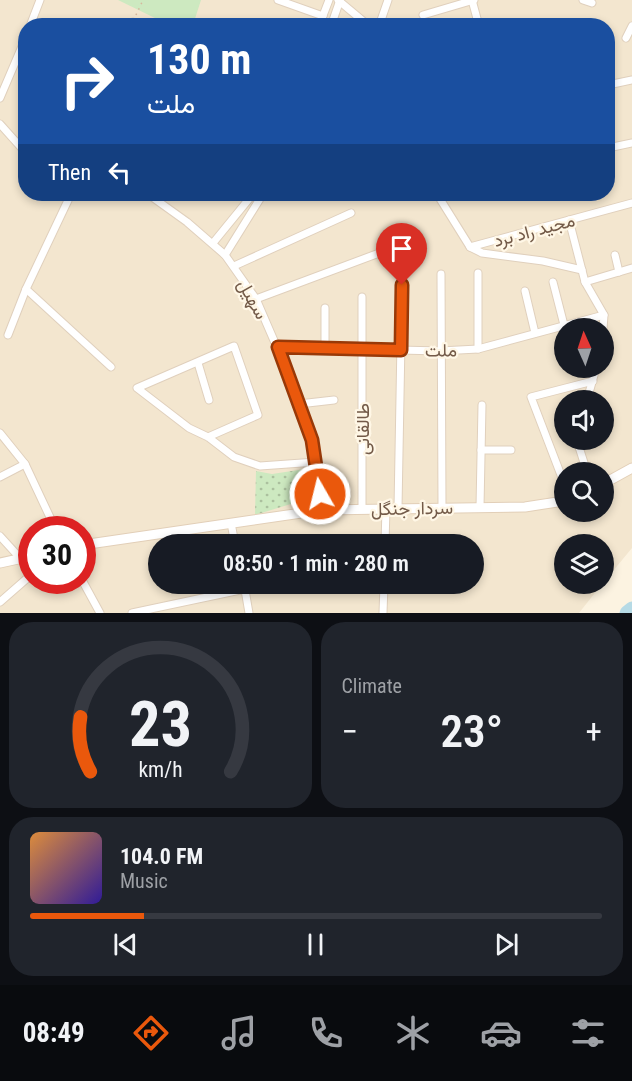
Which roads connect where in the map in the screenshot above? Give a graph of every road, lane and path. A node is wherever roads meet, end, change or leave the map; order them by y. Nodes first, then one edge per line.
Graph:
1 (40, 0) edge
2 (143, 0) edge
3 (278, 0) edge
4 (329, 0) edge
5 (388, 0) edge
6 (473, 0) edge
7 (583, 0) edge
8 (339, 1) edge
9 (592, 3) dead end
10 (423, 15) dead end
11 (323, 16) joint
12 (33, 18) edge
13 (135, 18) edge
14 (334, 18) edge
15 (359, 18) edge
16 (382, 18) edge
17 (477, 18) edge
18 (632, 26) edge
19 (626, 38) dead end
20 (18, 56) edge
21 (632, 80) edge
22 (615, 84) edge
23 (0, 98) edge
24 (0, 124) edge
25 (632, 143) edge
26 (18, 144) edge
27 (615, 147) edge
28 (68, 201) edge
29 (163, 201) edge
30 (245, 201) edge
31 (260, 201) edge
32 (441, 201) edge
33 (632, 203) edge
34 (351, 213) dead end
35 (569, 220) junction
36 (213, 243) junction
37 (406, 243) dead end
38 (470, 247) junction
39 (225, 255) junction
40 (615, 255) dead end
41 (234, 266) junction
42 (632, 268) edge
43 (582, 270) junction
44 (619, 272) junction
45 (441, 273) dead end
46 (478, 273) dead end
47 (553, 282) dead end
48 (585, 282) junction
49 (402, 285) dead end
50 (26, 289) junction
51 (525, 291) dead end
52 (362, 297) dead end
53 (256, 299) junction
54 (325, 308) dead end
55 (604, 315) junction
56 (562, 318) edge
57 (592, 318) edge
58 (604, 318) edge
59 (554, 328) edge
60 (535, 333) junction
61 (8, 335) dead end
62 (278, 347) junction
63 (325, 347) junction
64 (478, 349) junction
65 (362, 350) junction
66 (401, 350) junction
67 (440, 351) junction
68 (198, 363) junction
69 (111, 368) dead end
70 (594, 378) edge
71 (593, 381) junction
72 (590, 390) edge
73 (209, 400) dead end
74 (334, 400) dead end
75 (298, 404) junction
76 (482, 405) dead end
77 (0, 433) edge
78 (208, 438) junction
79 (481, 450) junction
80 (511, 450) dead end
81 (316, 462) junction
82 (556, 462) edge
83 (26, 464) junction
84 (632, 468) edge
85 (0, 477) edge
86 (614, 478) edge
87 (554, 504) edge
88 (442, 507) junction
89 (480, 507) junction
90 (386, 508) junction
91 (398, 508) junction
92 (362, 509) junction
93 (322, 510) junction
94 (50, 516) edge
95 (231, 523) junction
96 (233, 534) edge
97 (385, 534) edge
98 (0, 536) edge
99 (96, 543) edge
100 (18, 556) edge
101 (18, 558) edge
102 (0, 562) edge
103 (18, 586) edge
104 (90, 594) edge
105 (211, 594) edge
106 (245, 594) edge
107 (383, 594) edge
108 (0, 602) edge
109 (100, 613) edge
110 (132, 613) edge
111 (249, 613) edge
112 (382, 613) edge

1 - 12 street
2 - 13 path
3 - 11 street
4 - 11 street
5 - 16 street
6 - 10 street
6 - 17 street
7 - 9 street
8 - 14 street
8 - 15 street
18 - 19 street
20 - 23 street
21 - 22 street
24 - 26 street
25 - 27 street
28 - 50 street
29 - 36 street, سهیل
30 - 36 street
31 - 39 street
32 - 38 street
33 - 35 street, مجید راد برد
34 - 41 street
35 - 38 street, مجید راد برد
35 - 43 street
36 - 39 street, سهیل
37 - 53 street
38 - 43 street
39 - 41 street, سهیل
40 - 44 street
41 - 53 street, سهیل
42 - 44 street
43 - 48 street
44 - 48 street
45 - 67 street
46 - 64 street
47 - 56 street
48 - 55 street
49 - 66 street
50 - 61 street
50 - 69 street
51 - 60 street
52 - 65 street, طالقانی
53 - 62 street, سهیل
54 - 63 street
55 - 57 street, ملت
55 - 58 street
59 - 60 street, ملت
60 - 64 street, ملت
62 - 63 street, ملت
62 - 75 street, سهیل
63 - 65 street, ملت
64 - 67 street, ملت
65 - 66 street, ملت
65 - 92 street, طالقانی
66 - 67 street, ملت
66 - 91 street
67 - 88 street
68 - 73 street
68 - 78 street
68 - 78 street
70 - 71 street
71 - 72 street
71 - 82 street
74 - 75 street
75 - 81 street, سهیل
76 - 79 street
77 - 83 street
78 - 81 street
79 - 80 street
79 - 89 street
81 - 93 street, سهیل
83 - 85 street
83 - 94 street
84 - 86 main road
87 - 89 main road, سردار جنگل
88 - 89 main road, سردار جنگل
88 - 91 main road, سردار جنگل
90 - 91 main road, سردار جنگل
90 - 92 main road, سردار جنگل
90 - 97 street
92 - 93 main road, سردار جنگل
93 - 95 main road, سردار جنگل
95 - 96 street
95 - 99 main road, سردار جنگل
98 - 100 street
101 - 102 main road
103 - 108 street
104 - 109 street
105 - 110 street
106 - 111 street
107 - 112 street

